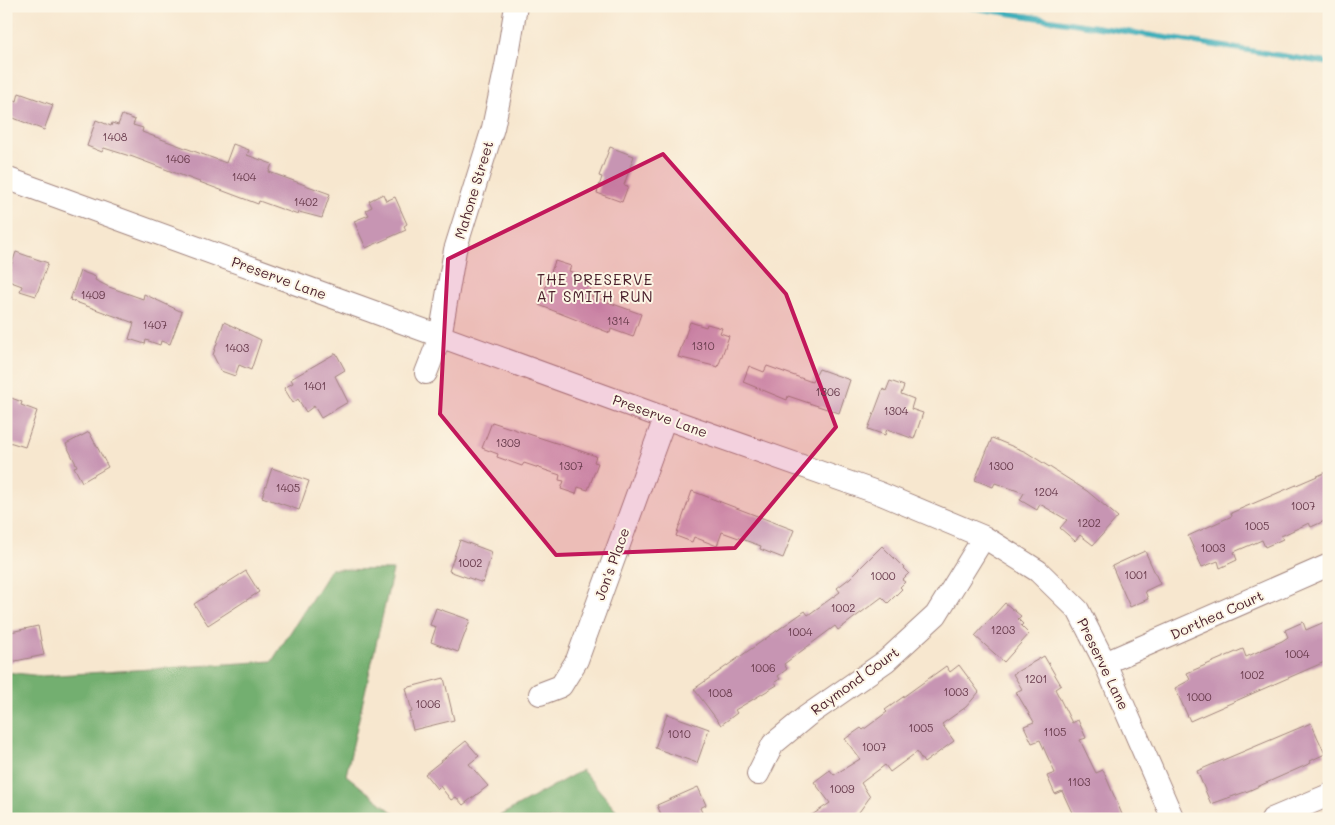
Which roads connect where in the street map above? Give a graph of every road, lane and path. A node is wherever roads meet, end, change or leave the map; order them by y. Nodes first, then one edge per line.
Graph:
1 (516, 6) edge
2 (6, 178) edge
3 (440, 337) junction
4 (426, 373) dead end
5 (665, 418) junction
6 (984, 537) junction
7 (1329, 565) edge
8 (1105, 663) junction
9 (540, 694) dead end
10 (758, 774) dead end
11 (1329, 795) edge
12 (1173, 819) edge
13 (1272, 819) edge

1 - 3 street, Mahone Street
2 - 3 street, Preserve Lane
3 - 4 street, Mahone Street
3 - 5 street, Preserve Lane
5 - 6 street, Preserve Lane
5 - 9 street, Jon's Place
6 - 8 street, Preserve Lane
6 - 10 street, Raymond Court
7 - 8 street, Dorthea Court
8 - 12 street, Preserve Lane
11 - 13 street

